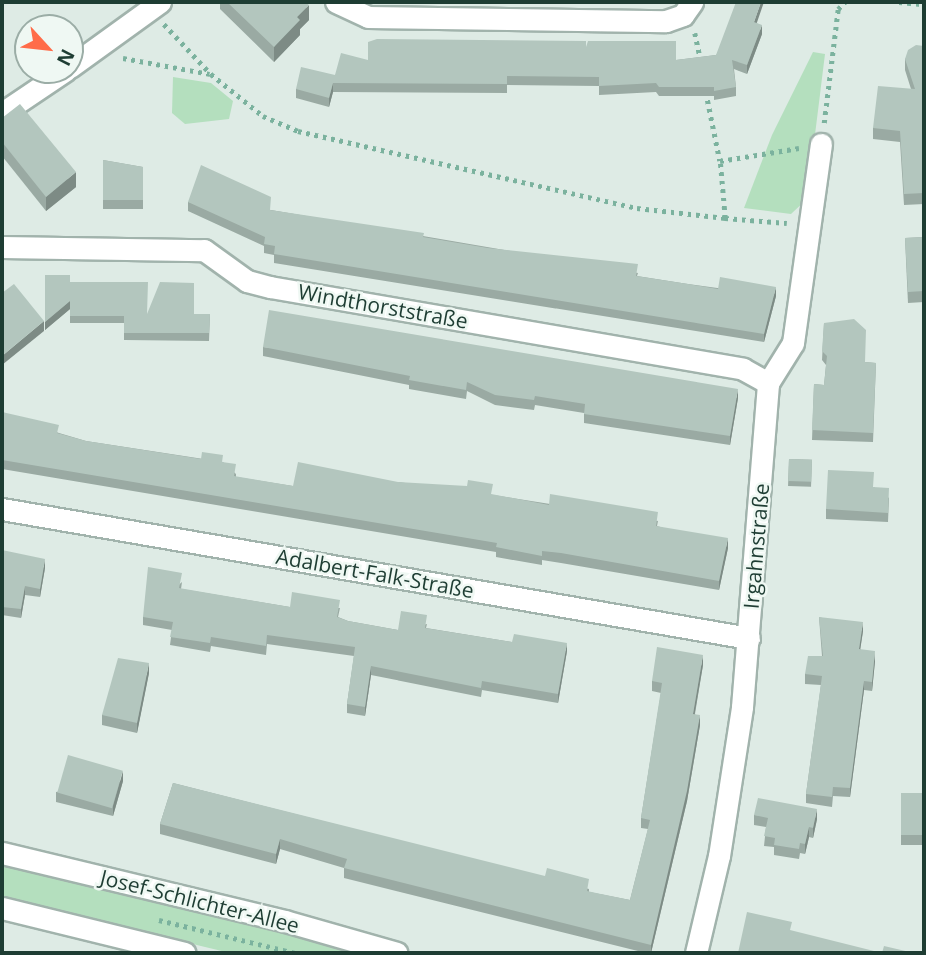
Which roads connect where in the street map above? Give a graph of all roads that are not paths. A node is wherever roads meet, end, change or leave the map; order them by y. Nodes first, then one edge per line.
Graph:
1 (336, 2) edge
2 (156, 6) edge
3 (688, 8) edge
4 (84, 58) edge
5 (46, 84) edge
6 (2, 113) edge
7 (821, 144) road end
8 (2, 247) edge
9 (768, 383) junction
10 (2, 509) edge
11 (749, 638) junction
12 (2, 853) edge
13 (2, 908) edge
14 (186, 953) edge
15 (397, 953) edge
16 (696, 953) edge

1 - 3 street
2 - 4 street
5 - 6 street
7 - 9 street, Irgahnstraße
8 - 9 street, Windthorststraße
9 - 11 street, Irgahnstraße
10 - 11 street, Adalbert-Falk-Straße
11 - 16 street, Irgahnstraße
12 - 15 street, Josef-Schlichter-Allee
13 - 14 street

